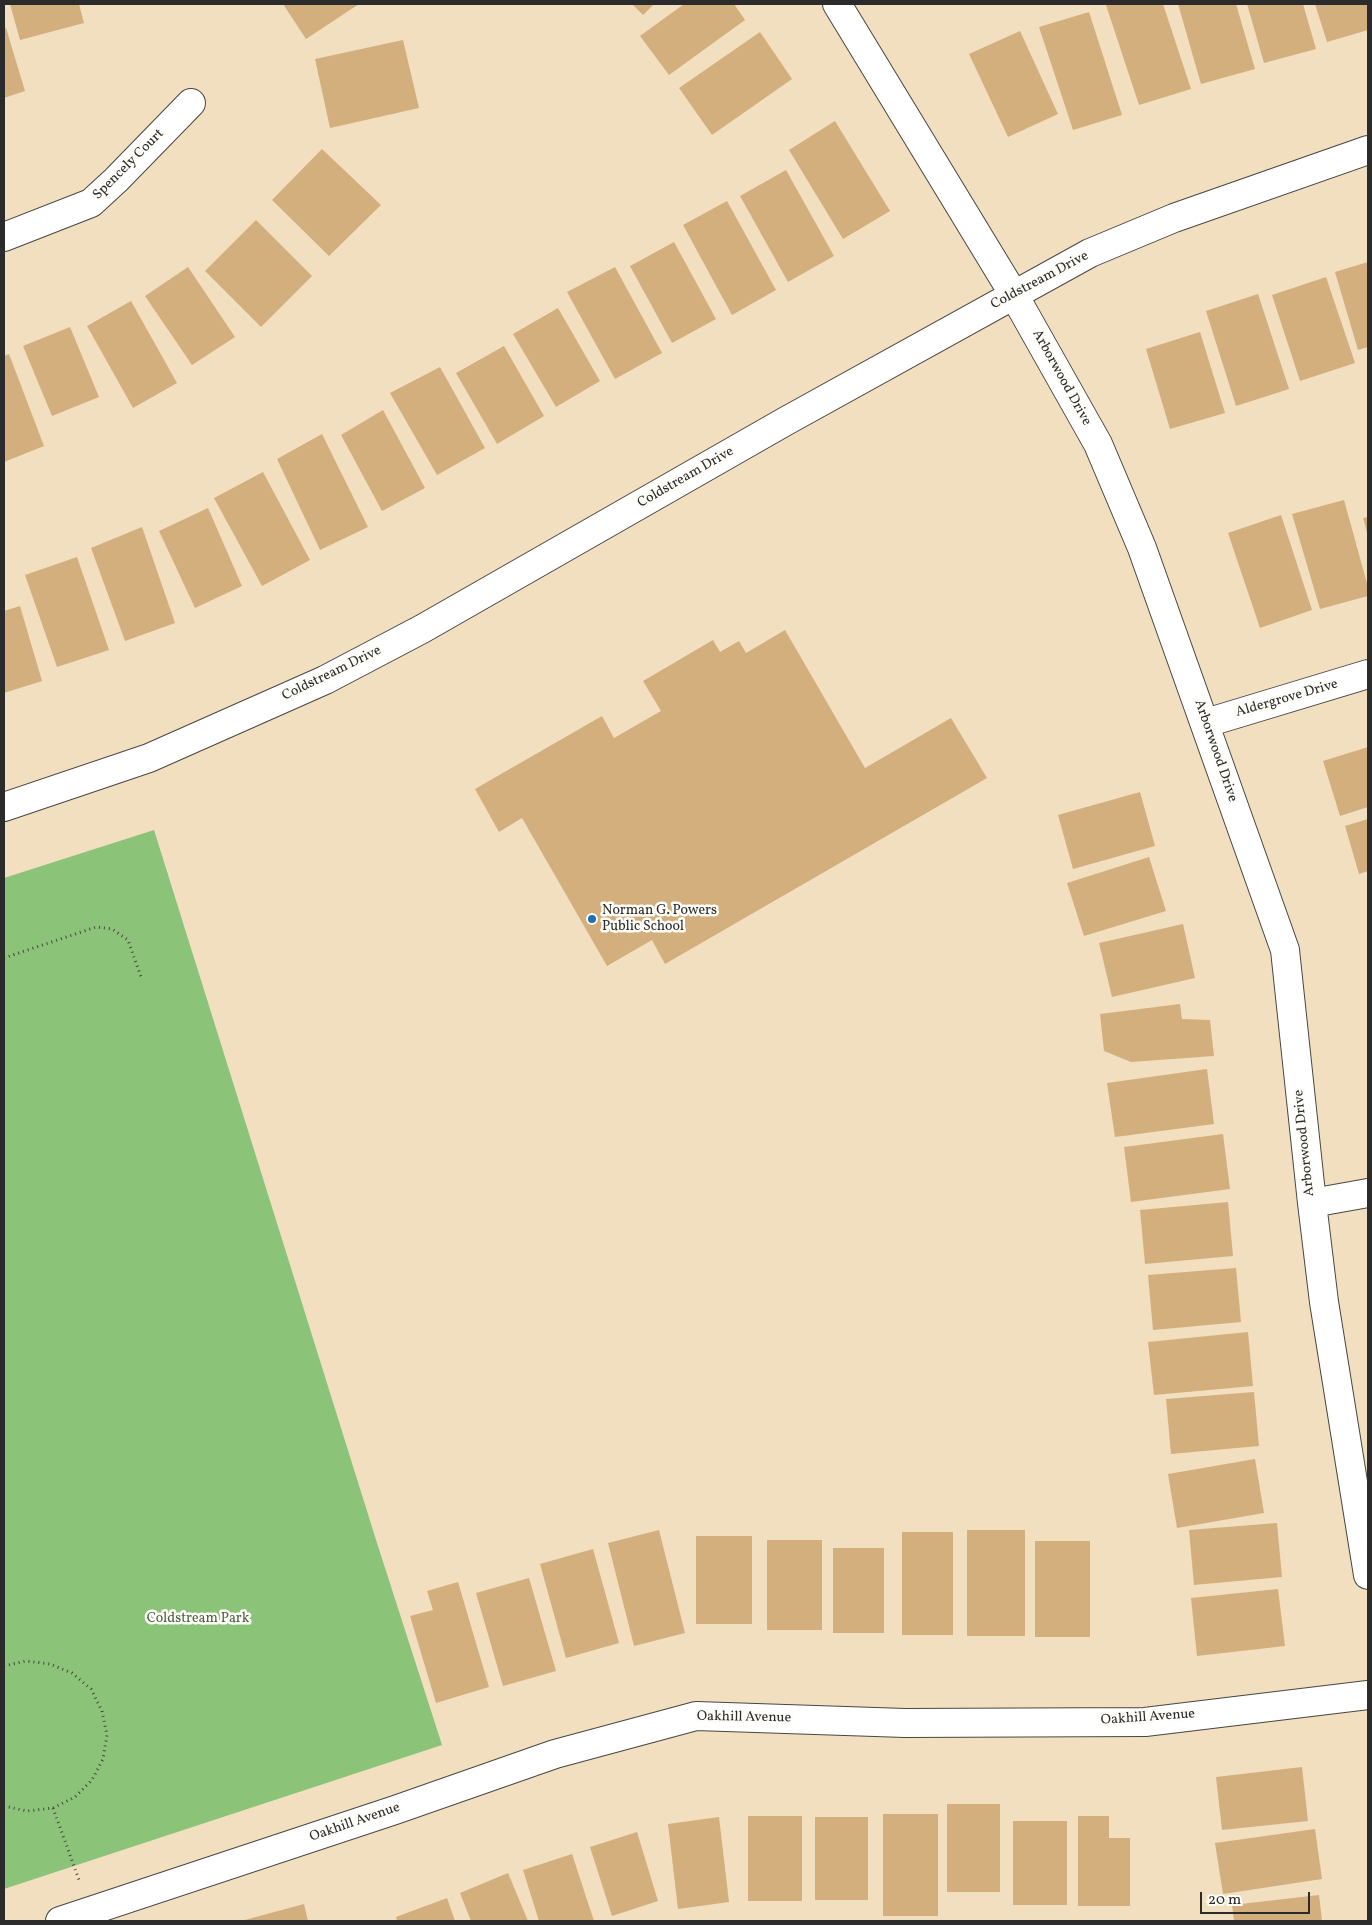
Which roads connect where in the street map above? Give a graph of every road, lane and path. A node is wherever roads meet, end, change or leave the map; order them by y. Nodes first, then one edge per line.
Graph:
1 (837, 4) edge
2 (191, 103) dead end
3 (1368, 150) edge
4 (4, 237) edge
5 (1014, 295) junction
6 (1368, 674) edge
7 (1206, 722) junction
8 (4, 807) edge
9 (4, 958) edge
10 (142, 980) dead end
11 (1368, 1193) edge
12 (1312, 1203) junction
13 (1368, 1575) edge
14 (4, 1666) edge
15 (1368, 1695) edge
16 (4, 1806) edge
17 (53, 1808) junction
18 (94, 1918) edge
19 (60, 1921) edge

1 - 5 street, Arborwood Drive
2 - 4 street, Spencely Court
3 - 5 street, Coldstream Drive
5 - 7 street, Arborwood Drive
5 - 8 street, Coldstream Drive
6 - 7 street, Aldergrove Drive
7 - 12 street, Arborwood Drive
9 - 10 path
11 - 12 street
12 - 13 street, Arborwood Drive
14 - 17 path
15 - 18 street, Oakhill Avenue
16 - 17 path
17 - 18 path
18 - 19 street, Oakhill Avenue

